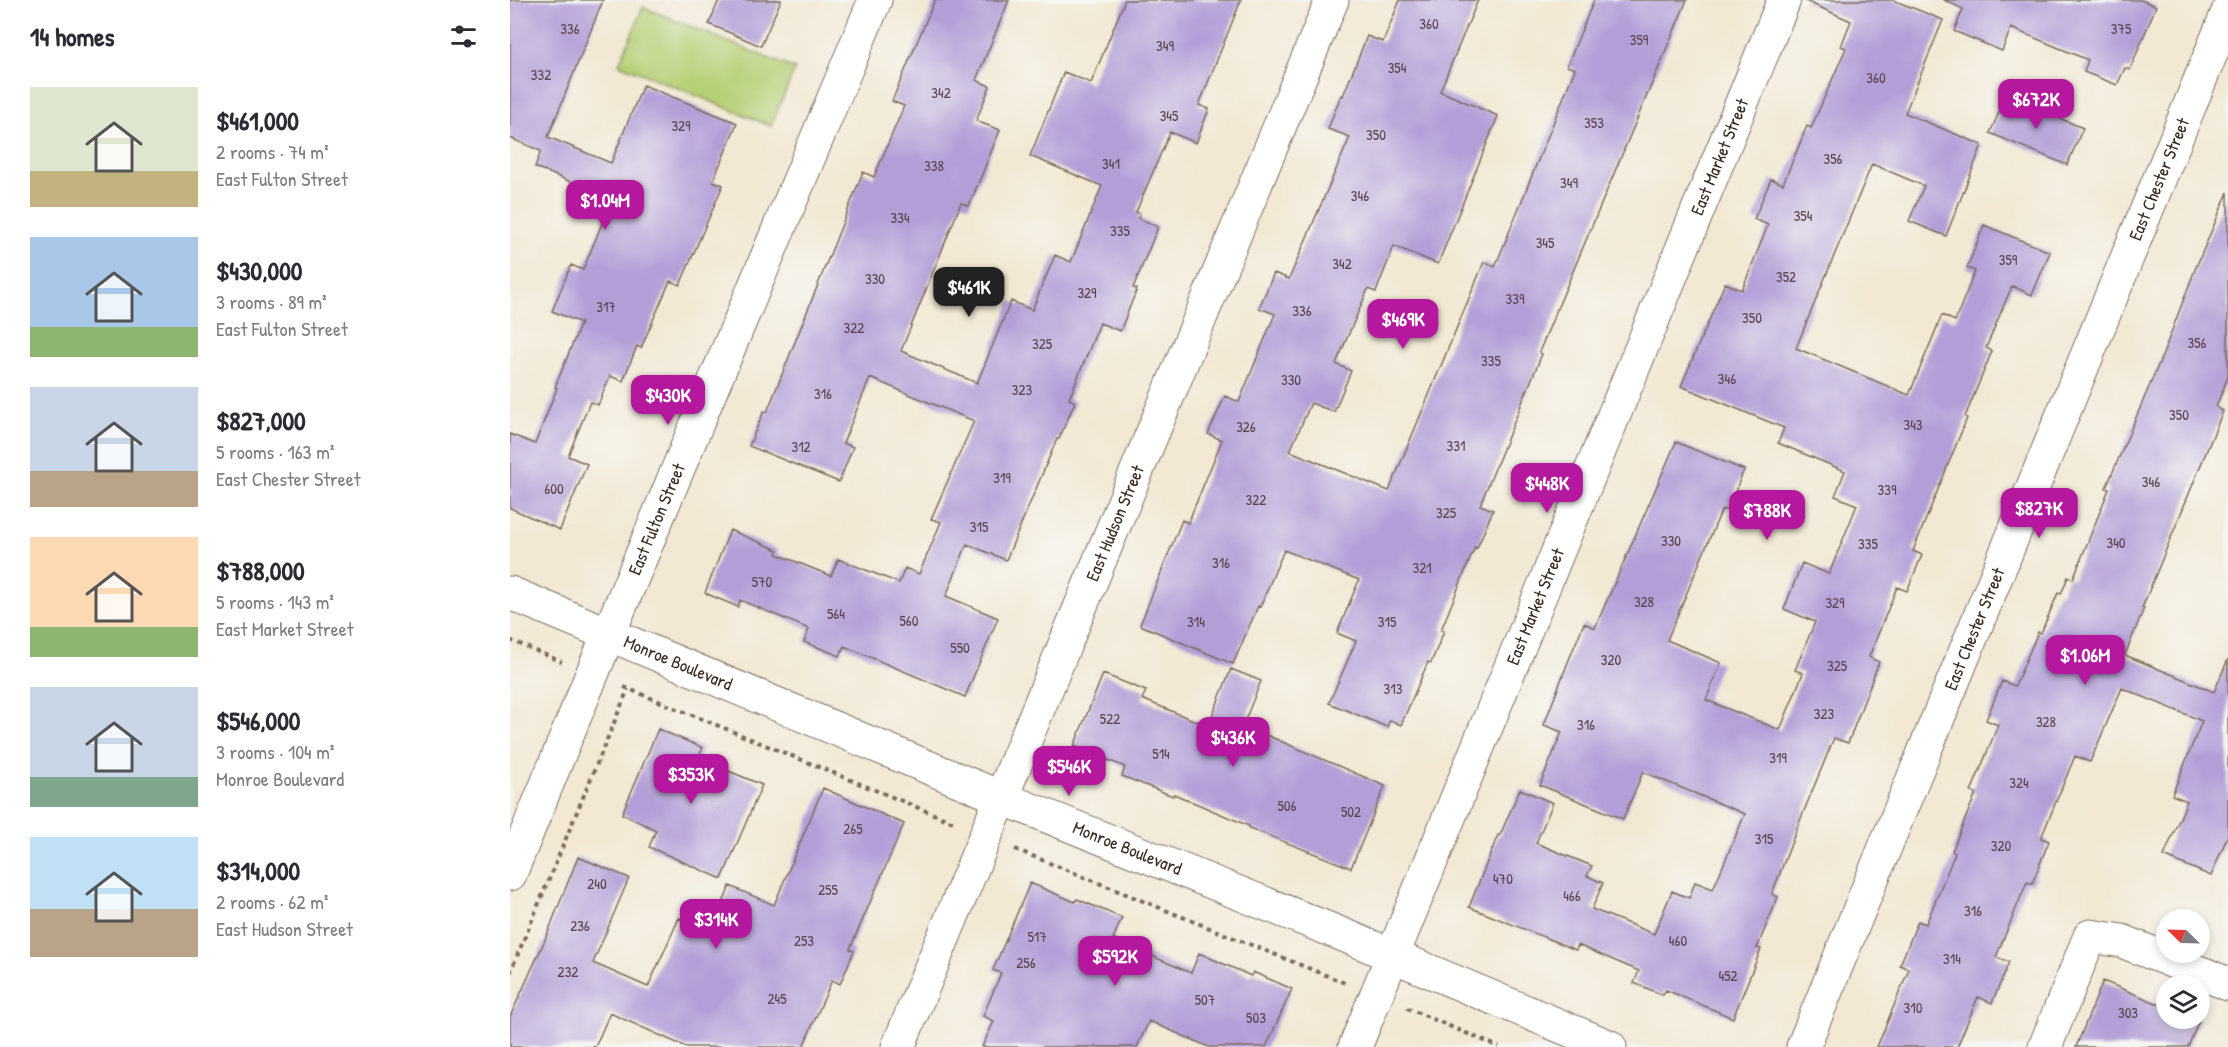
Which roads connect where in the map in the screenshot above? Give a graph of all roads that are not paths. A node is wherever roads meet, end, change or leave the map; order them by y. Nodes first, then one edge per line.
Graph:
1 (875, 0) edge
2 (1332, 0) edge
3 (1784, 0) edge
4 (2228, 12) edge
5 (510, 593) edge
6 (609, 633) junction
7 (1002, 798) junction
8 (510, 874) edge
9 (1393, 957) junction
10 (2228, 984) edge
11 (898, 1047) edge
12 (1355, 1047) edge
13 (1610, 1047) edge
14 (1803, 1047) edge
15 (2045, 1047) edge

1 - 6 street, East Fulton Street
2 - 7 street, East Hudson Street
3 - 9 street, East Market Street
4 - 14 street, East Chester Street
5 - 6 street, Monroe Boulevard
6 - 7 street, Monroe Boulevard
6 - 8 street, East Fulton Street
7 - 9 street, Monroe Boulevard
7 - 11 street, East Hudson Street
9 - 12 street, East Market Street
9 - 13 street, Monroe Boulevard
10 - 15 street

